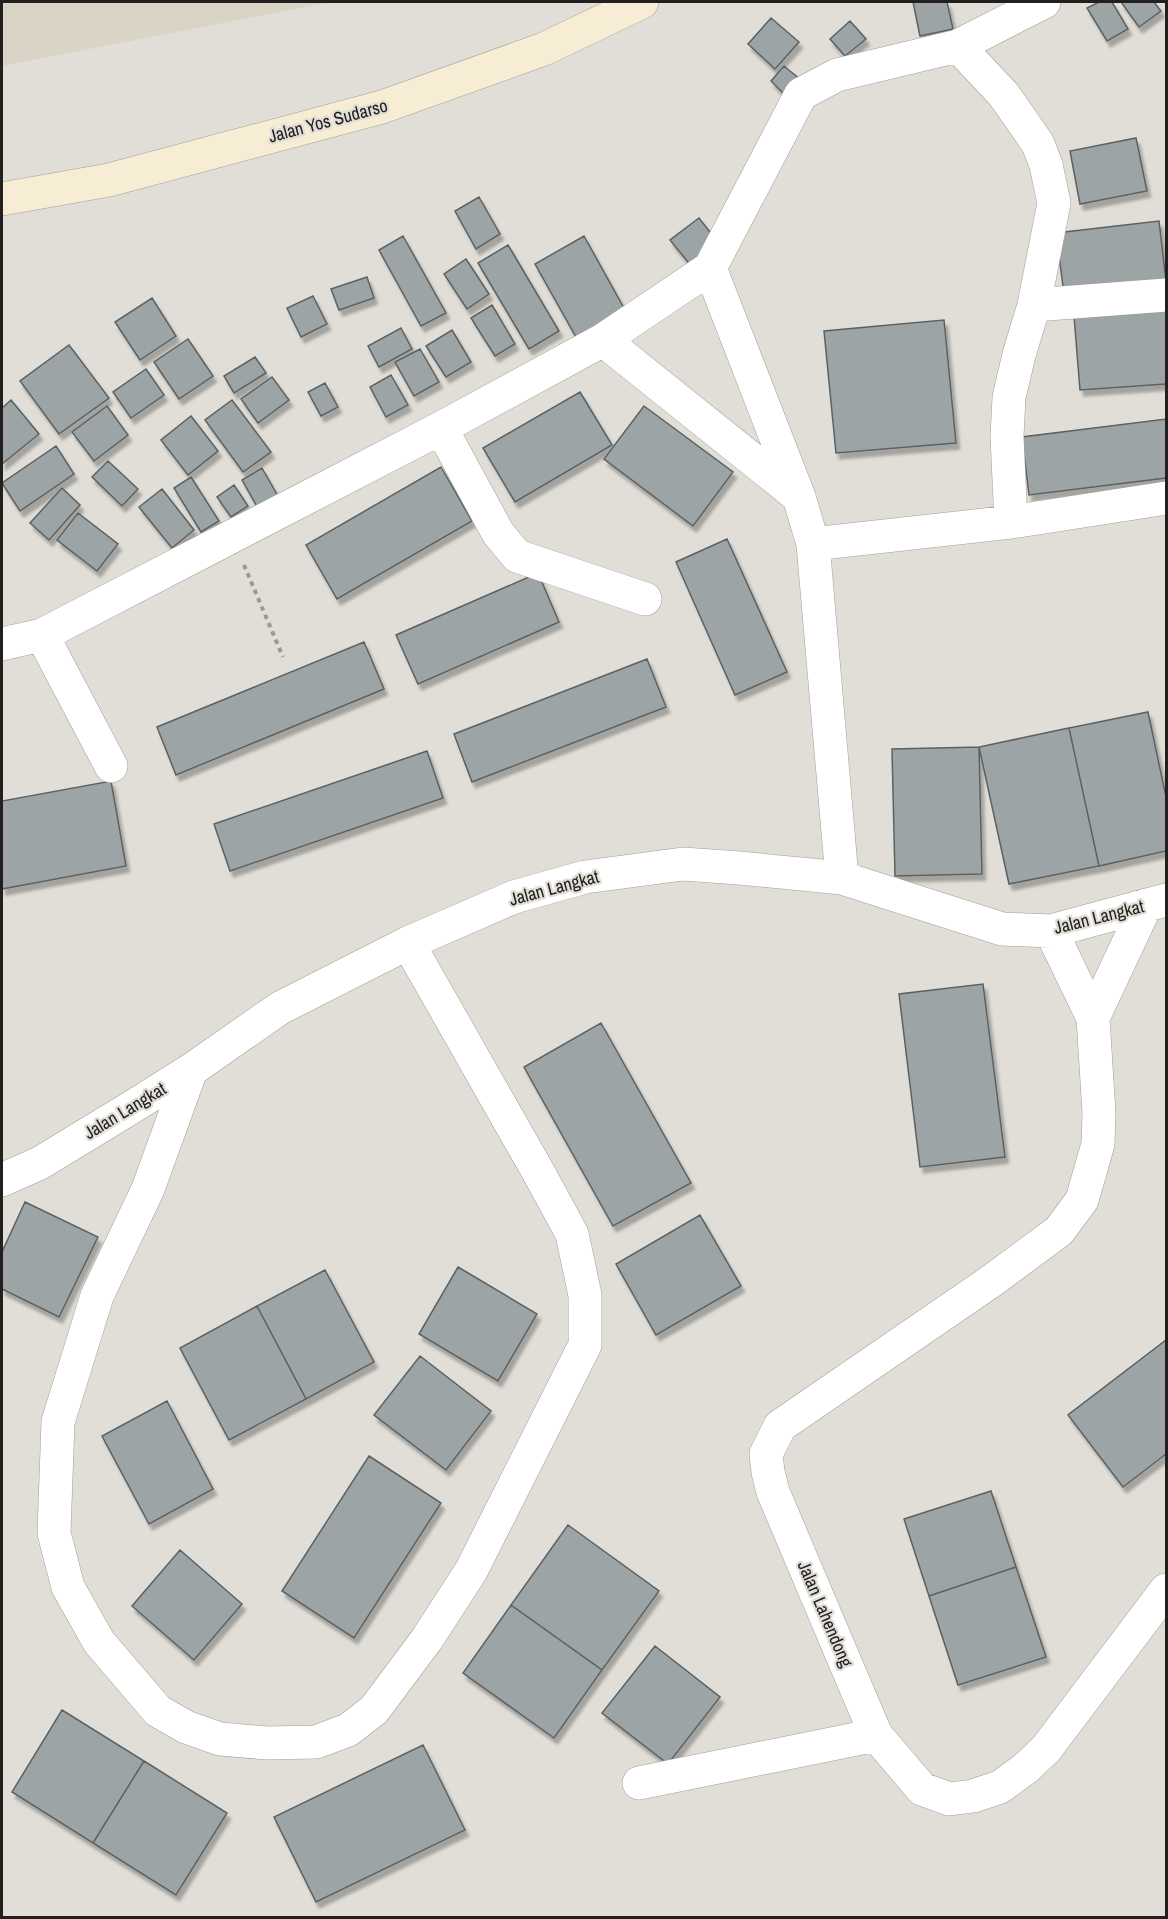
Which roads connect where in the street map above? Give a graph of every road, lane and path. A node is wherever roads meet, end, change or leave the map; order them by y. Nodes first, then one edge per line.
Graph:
1 (642, 2) edge
2 (1044, 2) edge
3 (958, 46) junction
4 (2, 199) edge
5 (711, 268) junction
6 (1167, 295) edge
7 (1034, 305) junction
8 (603, 339) junction
9 (441, 428) junction
10 (799, 497) junction
11 (1167, 498) edge
12 (1011, 522) junction
13 (231, 536) junction
14 (813, 544) junction
15 (645, 599) dead end
16 (42, 635) junction
17 (2, 644) edge
18 (283, 657) dead end
19 (111, 766) dead end
20 (842, 878) junction
21 (1156, 903) edge
22 (1051, 931) junction
23 (408, 943) junction
24 (1093, 1018) junction
25 (192, 1070) junction
26 (2, 1179) edge
27 (1167, 1590) edge
28 (876, 1735) junction
29 (639, 1783) dead end

1 - 4 main road, Jalan Yos Sudarso
2 - 3 street
3 - 5 street
3 - 7 street
5 - 8 street
5 - 10 street
6 - 7 street
7 - 12 street
8 - 9 street
8 - 10 street
9 - 13 street
9 - 15 street
10 - 14 street
11 - 12 street
12 - 14 street
13 - 16 street
13 - 18 path
14 - 20 street
16 - 17 street
16 - 19 street
20 - 22 street, Jalan Langkat
20 - 23 street, Jalan Langkat
21 - 22 street, Jalan Langkat
21 - 24 street
22 - 24 street
23 - 25 street, Jalan Langkat
23 - 25 street
24 - 28 street, Jalan Lahendong
25 - 26 street, Jalan Langkat
27 - 28 street, Jalan Lahendong
28 - 29 street

